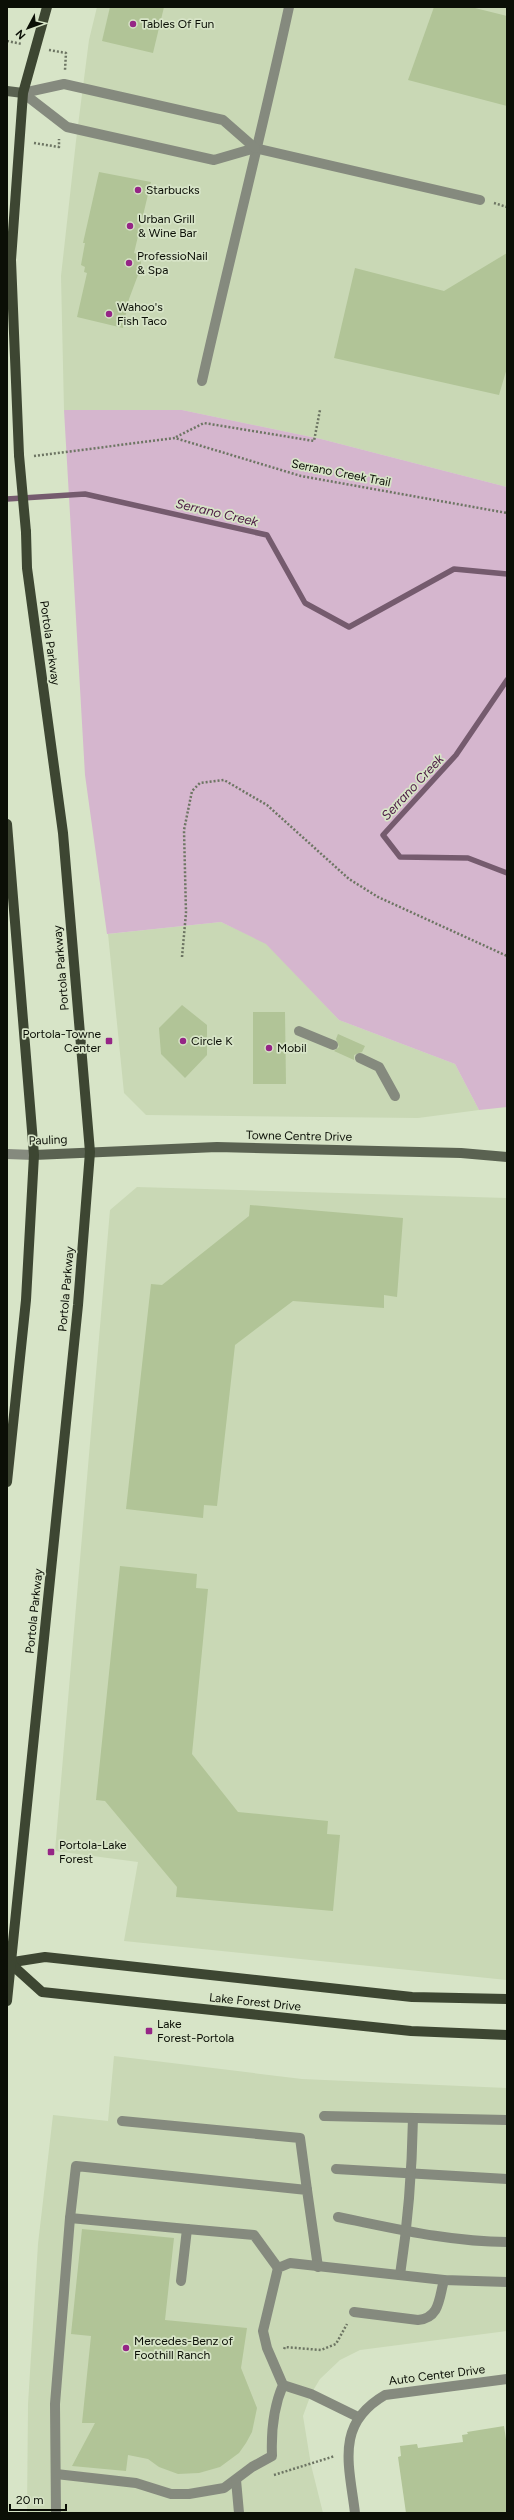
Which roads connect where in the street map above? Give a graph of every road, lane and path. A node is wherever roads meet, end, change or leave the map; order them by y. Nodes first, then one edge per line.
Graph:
1 (47, 7) edge
2 (289, 7) edge
3 (7, 90) edge
4 (23, 94) junction
5 (255, 148) junction
6 (480, 200) dead end
7 (202, 381) dead end
8 (320, 410) dead end
9 (175, 438) junction
10 (24, 456) junction
11 (507, 513) edge
12 (7, 824) edge
13 (507, 956) edge
14 (182, 957) dead end
15 (299, 1031) dead end
16 (333, 1045) dead end
17 (360, 1058) dead end
18 (395, 1096) dead end
19 (90, 1152) junction
20 (7, 1154) edge
21 (34, 1155) junction
22 (507, 1157) edge
23 (7, 1482) edge
24 (9, 1964) edge
25 (507, 1999) edge
26 (7, 2001) edge
27 (507, 2035) edge
28 (324, 2116) dead end
29 (413, 2118) junction
30 (507, 2120) edge
31 (122, 2121) dead end
32 (336, 2169) dead end
33 (412, 2174) junction
34 (507, 2179) edge
35 (306, 2190) junction
36 (338, 2216) dead end
37 (70, 2218) junction
38 (187, 2229) junction
39 (407, 2231) junction
40 (507, 2242) edge
41 (318, 2267) junction
42 (278, 2268) junction
43 (400, 2275) junction
44 (444, 2280) junction
45 (181, 2281) dead end
46 (507, 2282) edge
47 (354, 2312) joint
48 (274, 2362) junction
49 (507, 2379) edge
50 (283, 2384) junction
51 (358, 2417) junction
52 (348, 2452) junction
53 (56, 2474) junction
54 (274, 2474) dead end
55 (236, 2480) junction
56 (56, 2513) edge
57 (239, 2513) edge
58 (355, 2513) edge

1 - 4 main road, Portola Parkway
2 - 5 street
3 - 4 main road
4 - 5 street
4 - 5 street
4 - 10 main road, Portola Parkway
5 - 6 street
5 - 7 street
8 - 9 path, Serrano Creek Trail
9 - 10 path, Serrano Creek Trail
9 - 11 path, Serrano Creek Trail
10 - 19 main road, Portola Parkway, bridge
12 - 21 main road
13 - 14 path
15 - 16 street
17 - 18 street
19 - 21 main road, Pauling
19 - 22 main road, Towne Centre Drive
19 - 24 main road, Portola Parkway
20 - 21 street, Pauling
21 - 23 main road
24 - 25 main road, Lake Forest Drive
24 - 26 main road, Portola Parkway
24 - 27 main road, Lake Forest Drive
28 - 29 street
29 - 30 street
29 - 33 street
31 - 35 street
32 - 33 street
33 - 34 street
33 - 39 street
35 - 37 street
35 - 41 street
36 - 39 street
37 - 38 street
37 - 53 street
38 - 42 street
38 - 45 street
39 - 40 street
39 - 43 street
41 - 42 street
41 - 43 street
42 - 48 street
43 - 44 street
44 - 46 street
44 - 47 street
47 - 48 path
48 - 50 street
49 - 51 street, Auto Center Drive
50 - 51 street
50 - 55 street
51 - 52 street, Auto Center Drive
52 - 54 path
52 - 58 street, Auto Center Drive
53 - 55 street
53 - 56 street
55 - 57 street

